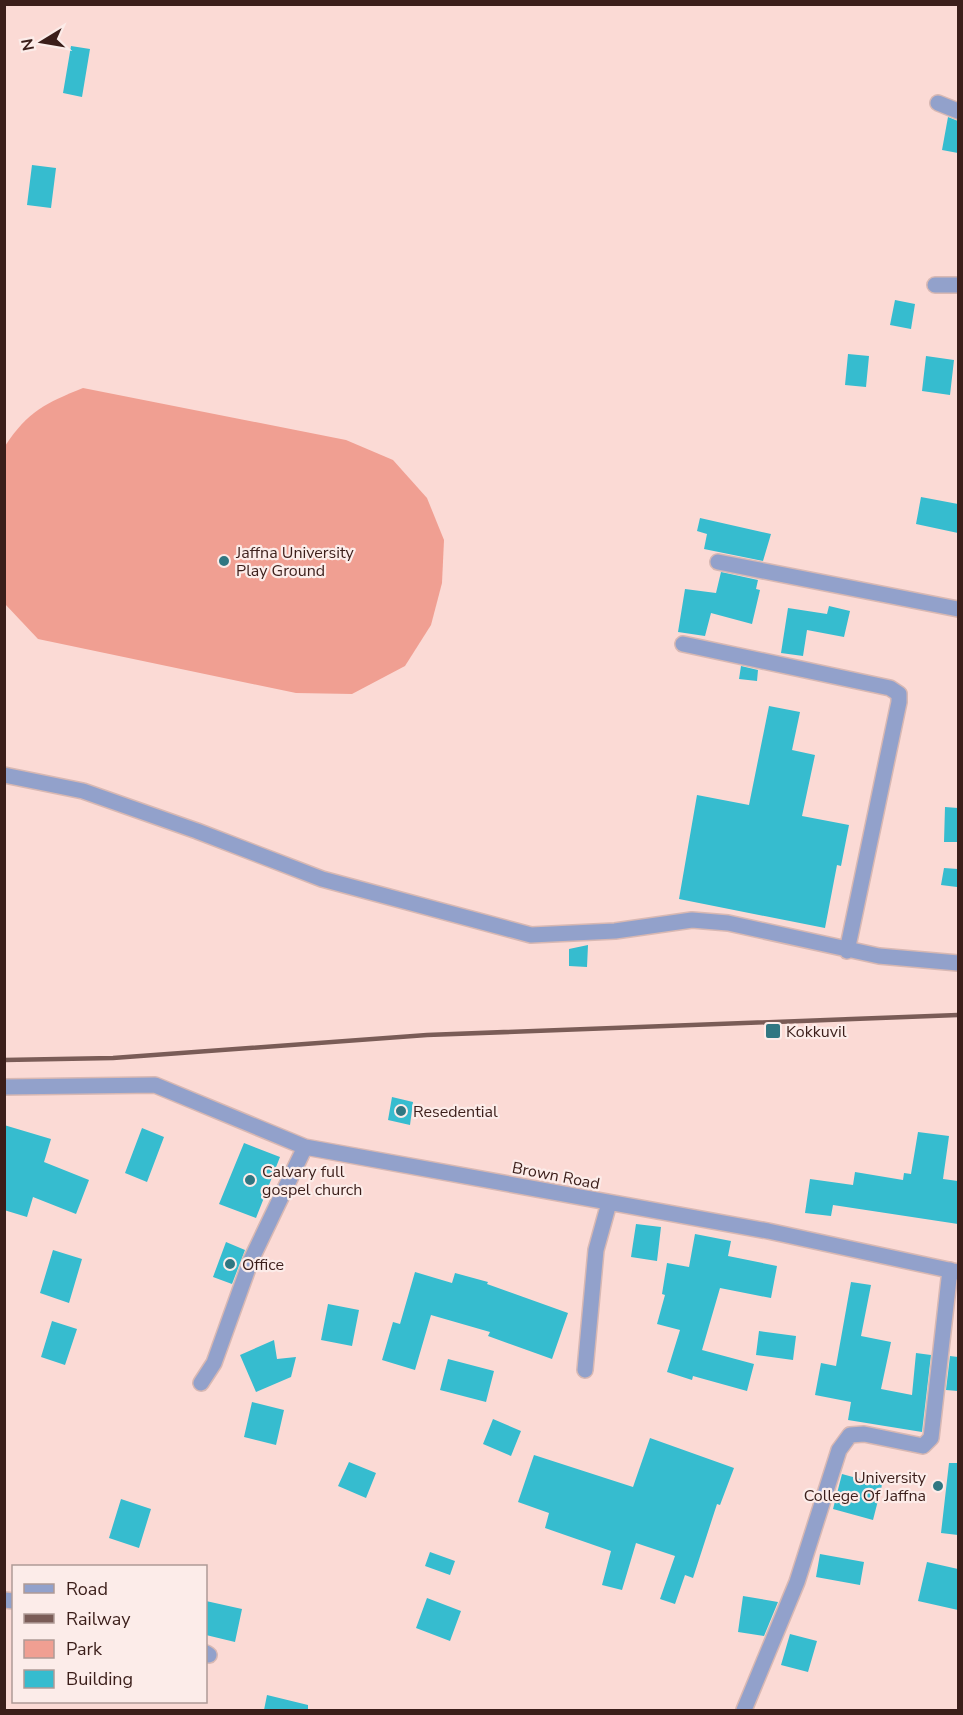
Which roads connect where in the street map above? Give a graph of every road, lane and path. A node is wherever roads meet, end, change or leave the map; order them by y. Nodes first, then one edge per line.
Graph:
1 (938, 103) dead end
2 (958, 111) edge
3 (935, 285) dead end
4 (958, 285) edge
5 (718, 562) dead end
6 (958, 609) edge
7 (683, 644) dead end
8 (4, 775) edge
9 (847, 951) junction
10 (958, 963) edge
11 (4, 1087) edge
12 (305, 1147) junction
13 (609, 1203) junction
14 (954, 1271) edge
15 (585, 1370) dead end
16 (201, 1383) dead end
17 (744, 1710) edge

1 - 2 street
3 - 4 street
5 - 6 street
7 - 9 street
8 - 9 street
9 - 10 street
11 - 12 street, Brown Road
12 - 13 street, Brown Road
12 - 16 street
13 - 14 street, Brown Road
13 - 15 street
14 - 17 street

